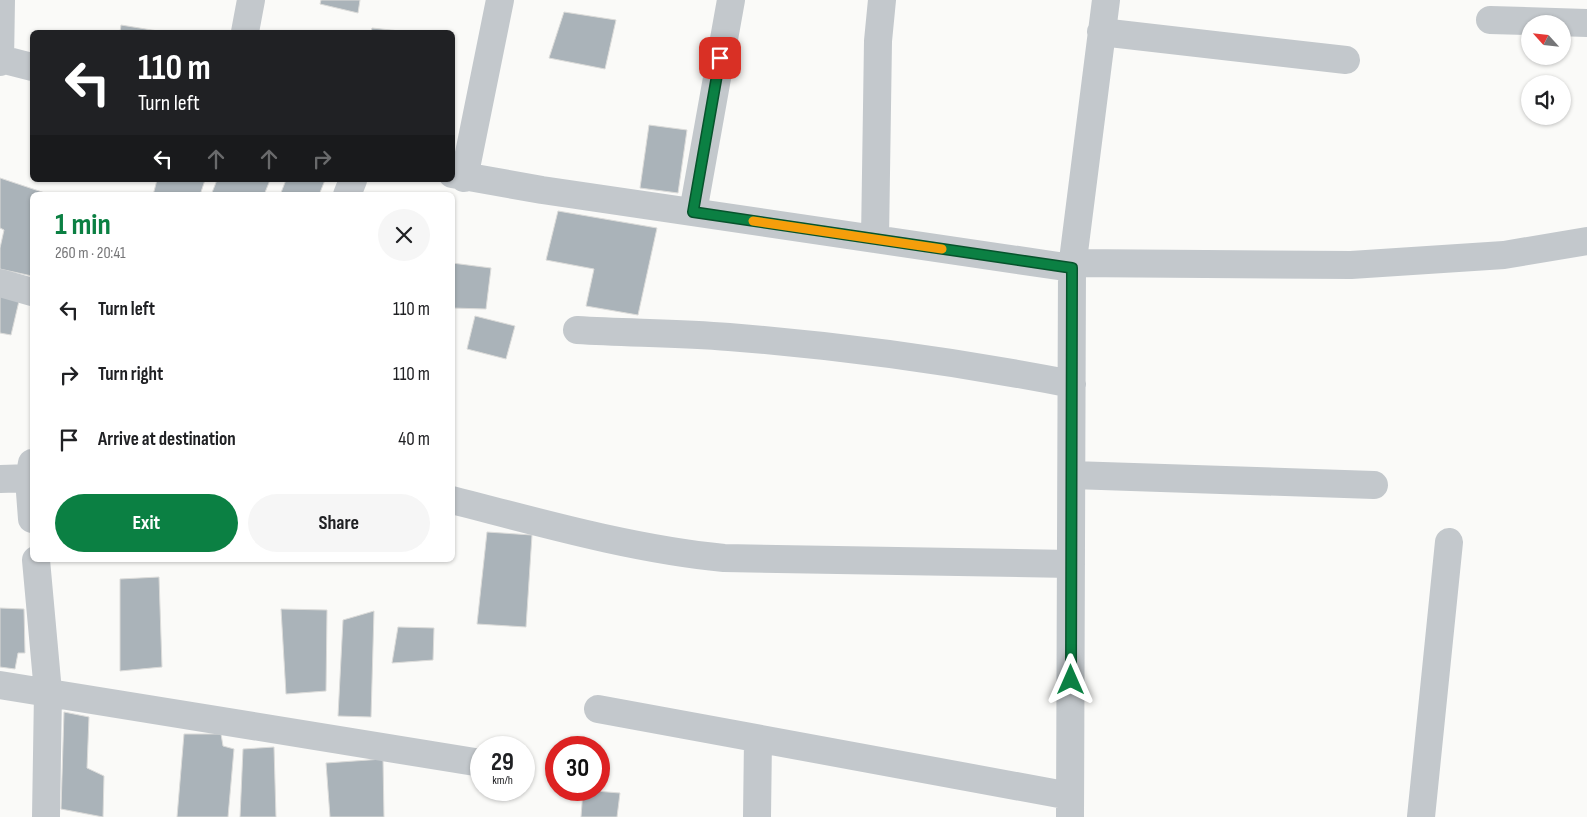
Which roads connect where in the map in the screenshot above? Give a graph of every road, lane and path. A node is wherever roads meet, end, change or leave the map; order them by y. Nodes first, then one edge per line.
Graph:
1 (1, 0) edge
2 (251, 0) edge
3 (500, 0) edge
4 (731, 0) edge
5 (882, 0) edge
6 (1106, 0) edge
7 (1490, 20) dead end
8 (1587, 23) edge
9 (245, 30) edge
10 (1101, 32) junction
11 (1, 60) edge
12 (1346, 60) dead end
13 (30, 67) edge
14 (458, 176) edge
15 (693, 212) junction
16 (876, 239) junction
17 (1587, 241) edge
18 (1072, 266) junction
19 (0, 283) edge
20 (30, 291) edge
21 (577, 330) dead end
22 (1072, 384) junction
23 (30, 473) edge
24 (1072, 475) junction
25 (0, 479) edge
26 (1374, 485) dead end
27 (455, 501) edge
28 (1450, 542) dead end
29 (36, 562) edge
30 (1071, 564) junction
31 (0, 685) edge
32 (48, 692) junction
33 (598, 710) dead end
34 (758, 739) junction
35 (470, 760) edge
36 (1070, 807) edge
37 (46, 817) edge
38 (757, 817) edge
39 (1421, 817) edge

1 - 11 street
2 - 9 street
3 - 14 street
4 - 15 street
5 - 16 street
6 - 10 street
7 - 8 street
10 - 12 street
10 - 18 street
11 - 13 street
14 - 15 street
15 - 16 street
16 - 18 street
17 - 18 street
18 - 22 street
19 - 20 street
21 - 22 street
22 - 24 street
23 - 25 street
24 - 26 street
24 - 30 street
27 - 30 street
28 - 39 street
29 - 32 street
30 - 36 street
31 - 32 street
32 - 35 street
32 - 37 street
33 - 34 street
34 - 36 street
34 - 38 street

